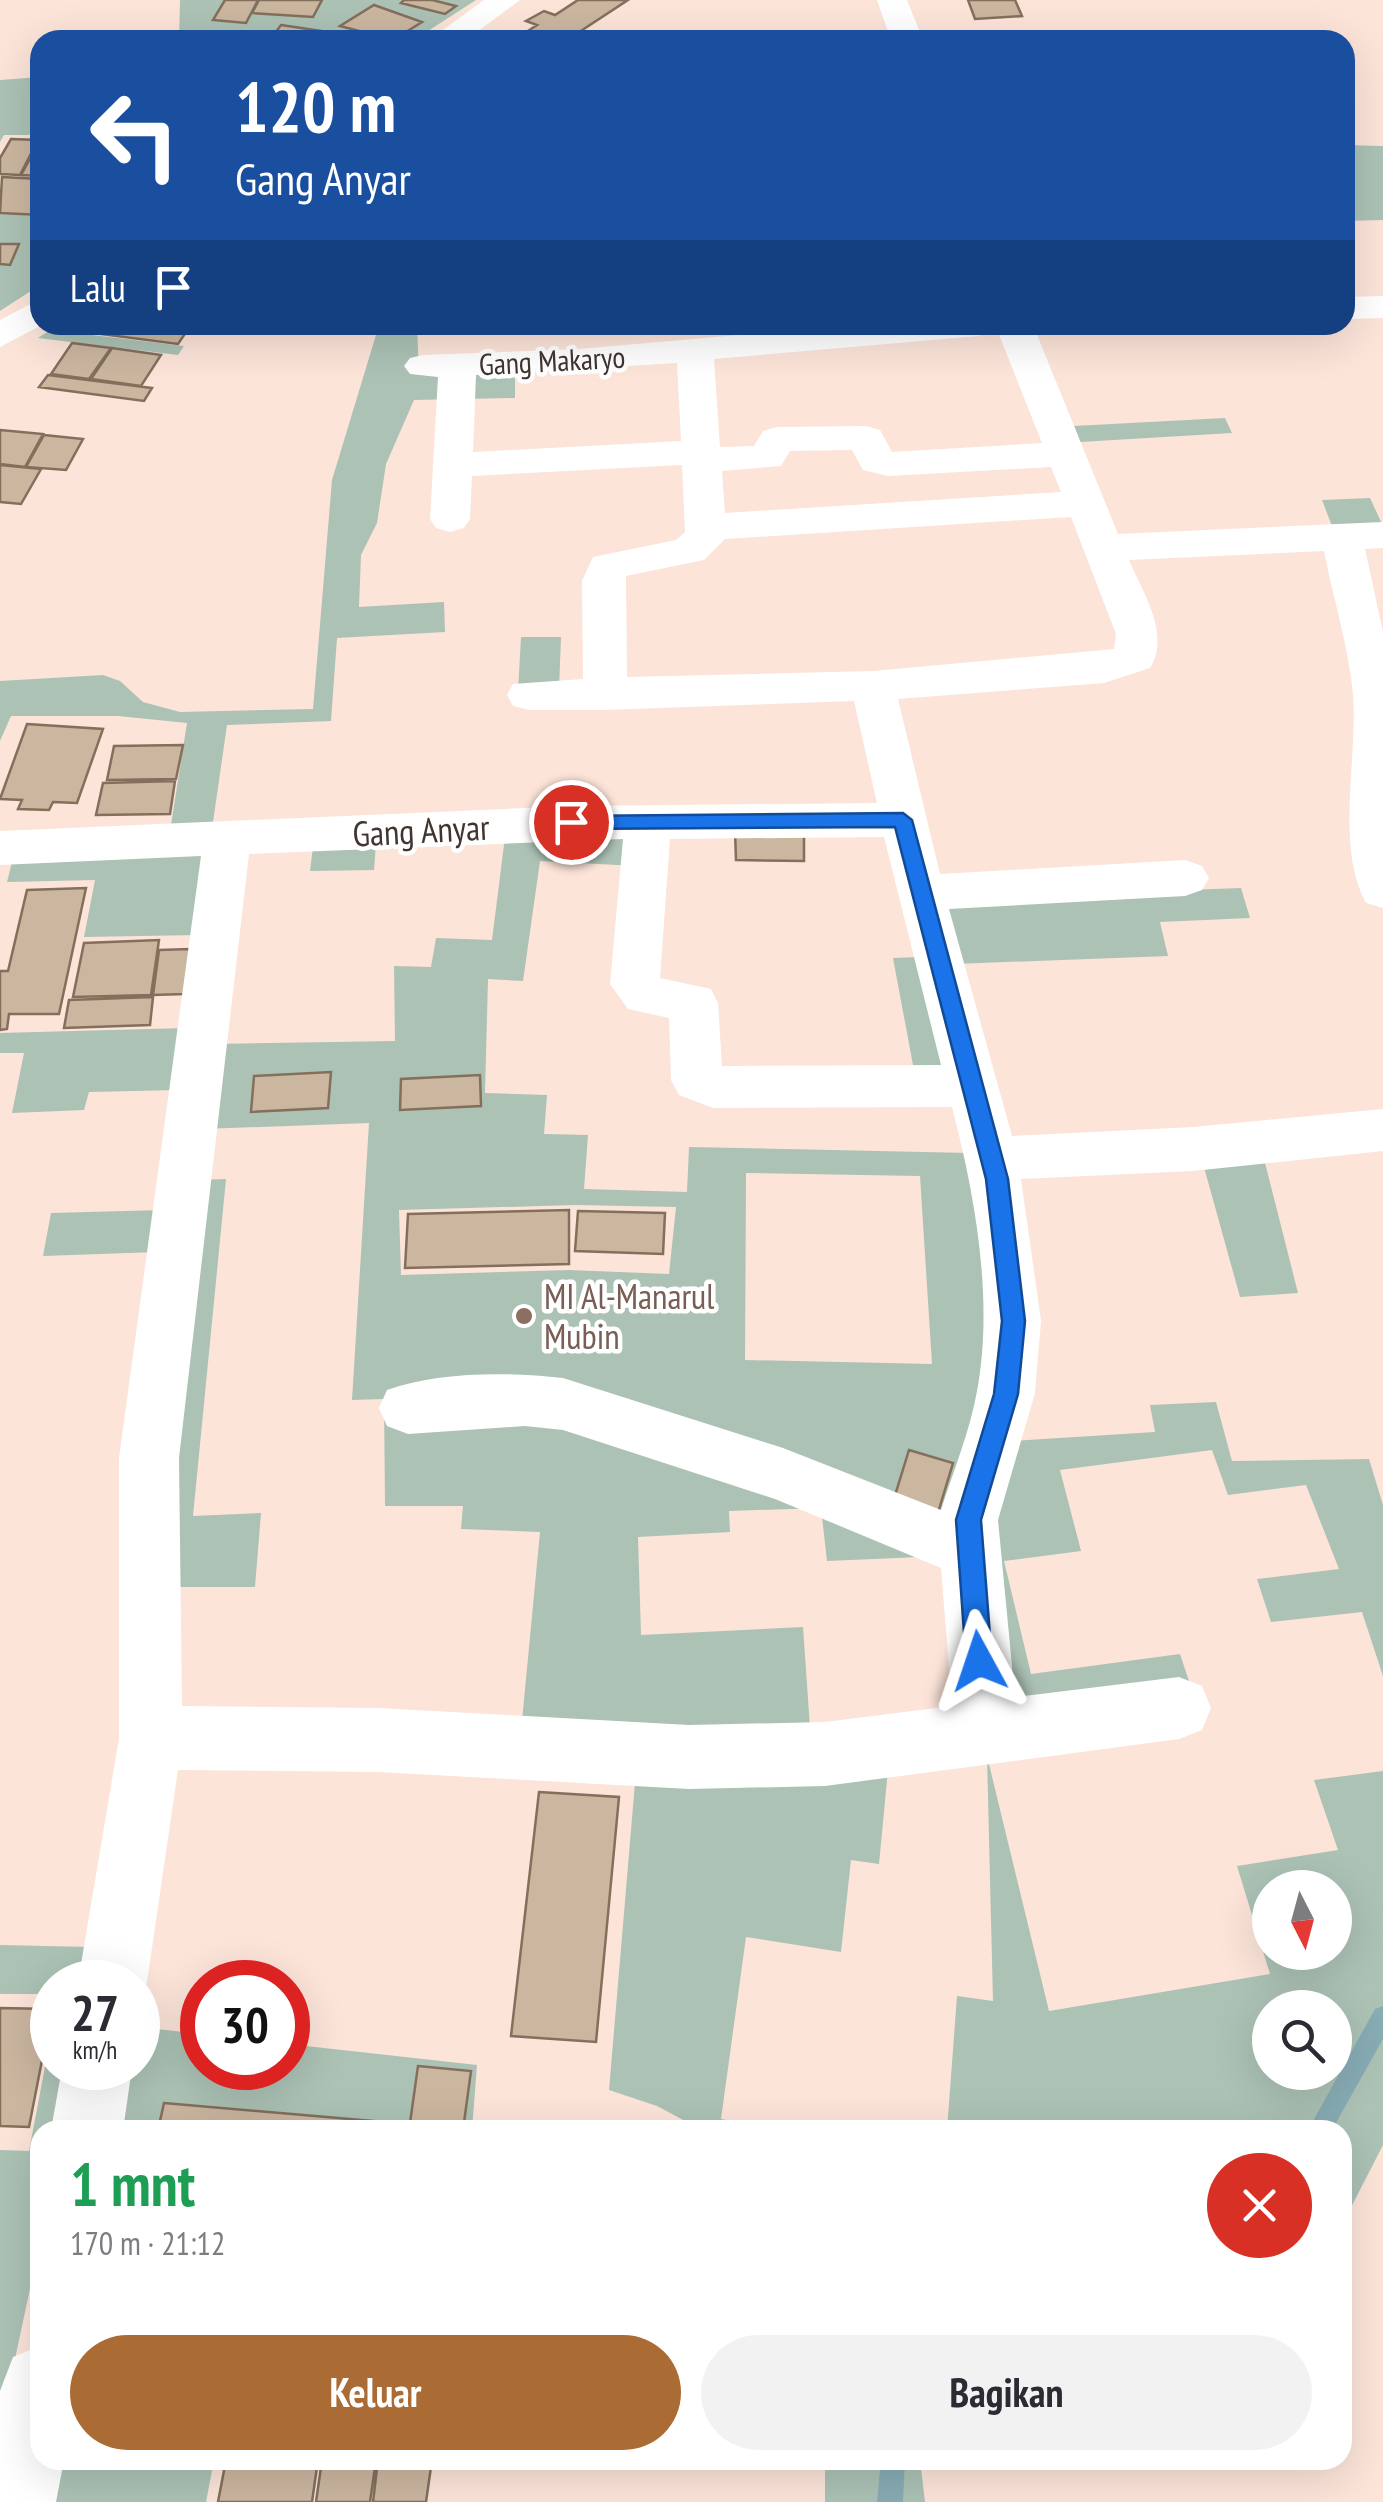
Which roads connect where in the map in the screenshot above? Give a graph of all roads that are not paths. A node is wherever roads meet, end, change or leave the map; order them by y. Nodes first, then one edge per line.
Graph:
1 (505, 0) edge
2 (892, 0) edge
3 (460, 30) edge
4 (903, 30) edge
5 (1383, 307) edge
6 (1355, 308) edge
7 (30, 316) edge
8 (869, 335) edge
9 (1018, 335) edge
10 (0, 336) edge
11 (695, 351) junction
12 (1066, 454) junction
13 (703, 456) junction
14 (453, 466) junction
15 (1087, 503) junction
16 (450, 519) dead end
17 (708, 527) junction
18 (1362, 535) edge
19 (1105, 548) junction
20 (873, 686) junction
21 (605, 695) junction
22 (530, 696) dead end
23 (903, 820) junction
24 (648, 821) junction
25 (227, 840) junction
26 (0, 848) edge
27 (1185, 878) dead end
28 (1383, 890) edge
29 (920, 893) junction
30 (971, 1086) junction
31 (1383, 1130) edge
32 (992, 1159) junction
33 (408, 1408) dead end
34 (968, 1550) junction
35 (1179, 1708) dead end
36 (986, 1735) junction
37 (151, 1738) junction
38 (116, 1960) edge
39 (94, 2090) edge
40 (89, 2120) edge
41 (30, 2433) edge
42 (16, 2502) edge

1 - 3 street
2 - 4 street
5 - 6 street
7 - 10 street
8 - 11 street, Gang Makaryo
9 - 12 street
11 - 13 street
11 - 14 street, Gang Makaryo
12 - 13 street
12 - 15 street
13 - 14 street
13 - 17 street
14 - 16 street
15 - 17 street
15 - 19 street
17 - 21 street
18 - 19 street
18 - 28 street
19 - 20 street
20 - 21 street
20 - 23 street
21 - 22 street
23 - 24 street, Gang Anyar
23 - 29 street
24 - 25 street, Gang Anyar
24 - 30 street
25 - 26 street, Gang Anyar
25 - 37 street
27 - 29 street
29 - 30 street
30 - 32 street
31 - 32 street
32 - 34 street
33 - 34 street
34 - 36 street
35 - 36 street
36 - 37 street
37 - 38 street
39 - 40 street
41 - 42 street

